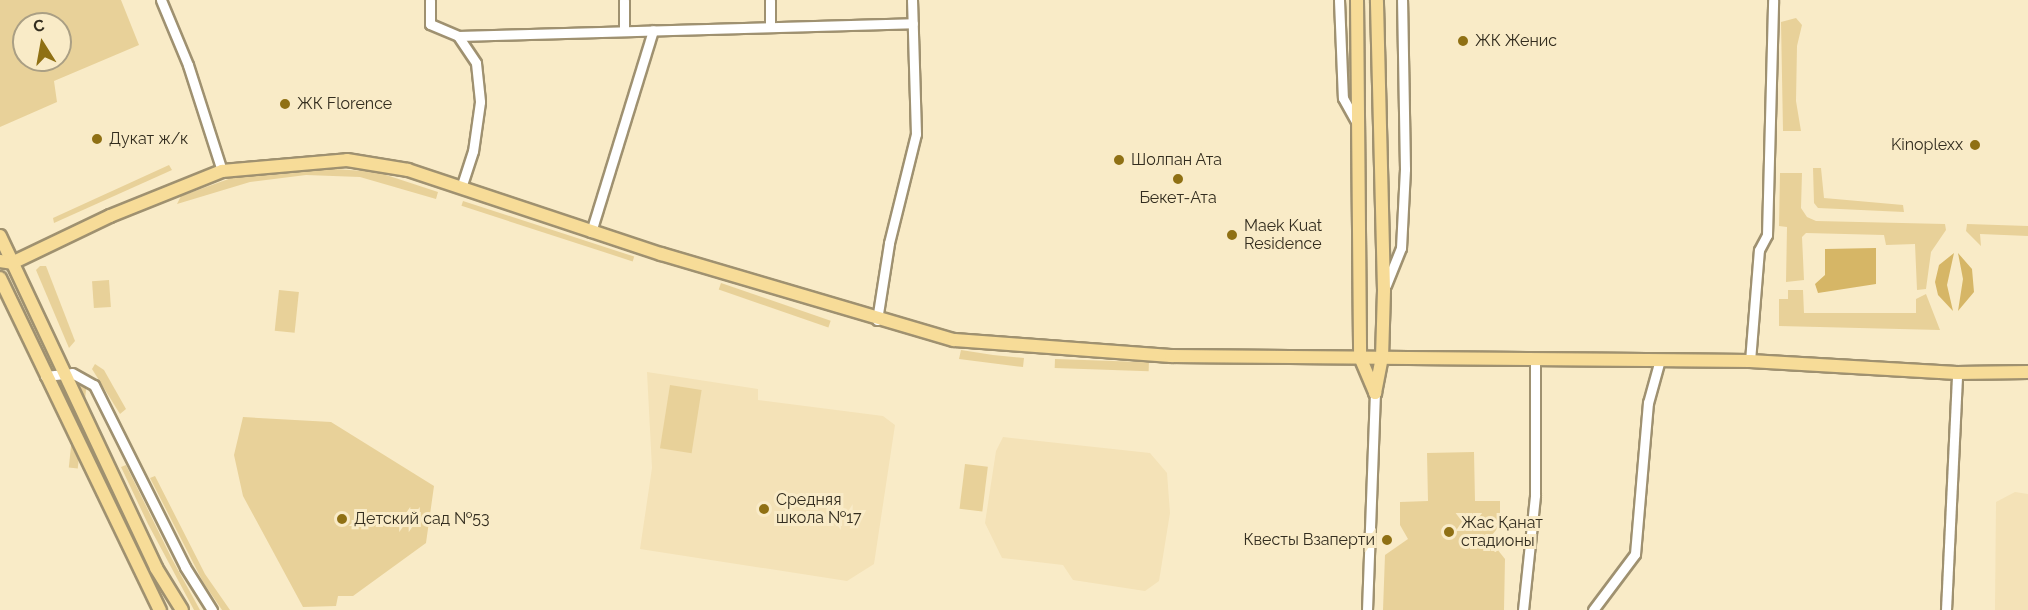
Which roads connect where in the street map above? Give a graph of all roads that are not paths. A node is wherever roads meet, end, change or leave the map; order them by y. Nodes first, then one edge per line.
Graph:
1 (161, 0) edge
2 (430, 0) edge
3 (624, 0) edge
4 (770, 0) edge
5 (912, 0) edge
6 (1339, 0) edge
7 (1357, 0) edge
8 (1377, 0) edge
9 (1402, 0) edge
10 (1773, 0) edge
11 (913, 23) junction
12 (770, 26) junction
13 (624, 29) junction
14 (653, 30) junction
15 (458, 36) junction
16 (1359, 125) junction
17 (222, 171) junction
18 (461, 187) junction
19 (591, 232) junction
20 (0, 236) edge
21 (6, 262) edge
22 (0, 278) edge
23 (1384, 291) junction
24 (877, 320) junction
25 (1360, 357) junction
26 (1382, 358) junction
27 (1535, 361) junction
28 (1750, 361) junction
29 (1659, 363) junction
30 (2028, 372) edge
31 (63, 373) junction
32 (1957, 373) junction
33 (45, 376) junction
34 (1375, 393) junction
35 (160, 610) edge
36 (182, 610) edge
37 (212, 610) edge
38 (1367, 610) edge
39 (1523, 610) edge
40 (1593, 610) edge
41 (1946, 610) edge

1 - 17 street
2 - 15 street
3 - 13 street
4 - 12 street
5 - 11 street
6 - 16 street
7 - 16 main road
8 - 23 main road
9 - 23 street
10 - 28 street
11 - 12 street
11 - 24 street
12 - 14 street
13 - 14 street
13 - 15 street
14 - 19 street
15 - 18 street
16 - 25 main road
17 - 18 main road
17 - 21 main road
18 - 19 main road
19 - 24 main road
20 - 21 main road
21 - 31 main road
22 - 33 main road
23 - 26 main road
24 - 25 main road
25 - 26 main road
25 - 34 main road
26 - 27 main road
26 - 34 main road
27 - 29 main road
27 - 39 street
28 - 29 main road
28 - 32 main road
29 - 40 street
30 - 32 main road
31 - 33 street
31 - 36 main road
31 - 37 street
32 - 41 street
33 - 35 main road
34 - 38 street

